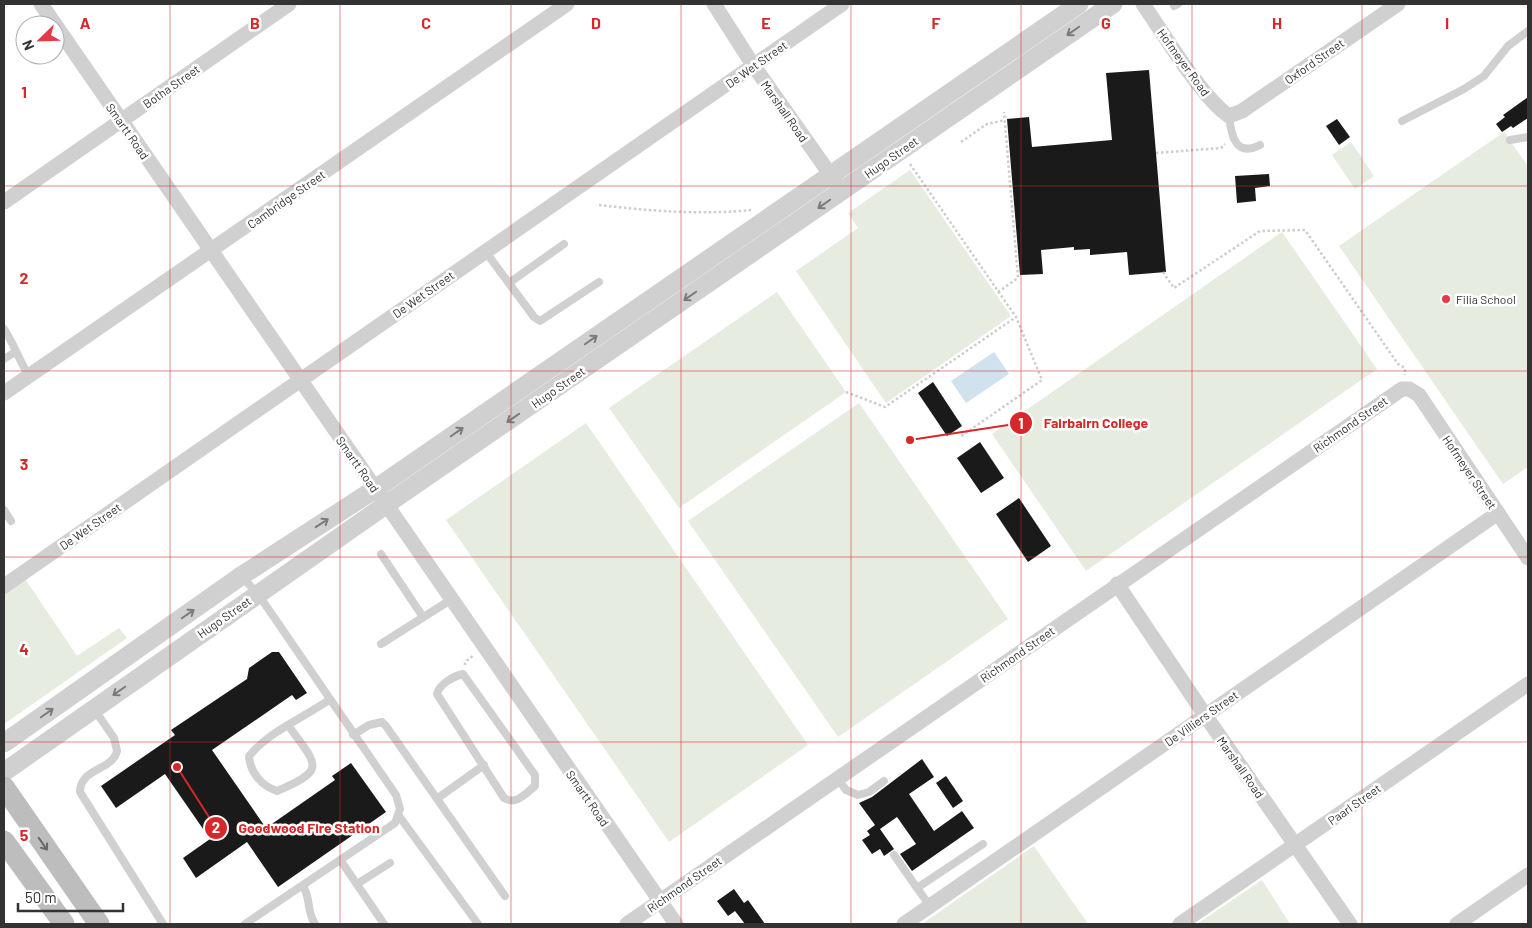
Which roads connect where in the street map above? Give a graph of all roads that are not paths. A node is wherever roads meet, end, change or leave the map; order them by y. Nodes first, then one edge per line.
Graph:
1 (41, 4) edge
2 (289, 4) edge
3 (567, 4) edge
4 (714, 4) edge
5 (842, 4) edge
6 (1079, 4) edge
7 (1113, 4) edge
8 (1143, 4) edge
9 (1398, 4) edge
10 (1528, 31) edge
11 (753, 65) junction
12 (940, 111) junction
13 (1229, 116) junction
14 (121, 120) junction
15 (1402, 121) dead end
16 (1528, 136) edge
17 (1510, 140) dead end
18 (1260, 145) dead end
19 (829, 175) junction
20 (843, 191) junction
21 (4, 202) edge
22 (564, 244) dead end
23 (211, 250) junction
24 (485, 251) junction
25 (599, 282) dead end
26 (509, 283) junction
27 (4, 329) edge
28 (15, 352) junction
29 (4, 359) edge
30 (29, 376) junction
31 (300, 380) junction
32 (1408, 389) joint
33 (4, 393) edge
34 (375, 489) junction
35 (387, 504) junction
36 (4, 510) edge
37 (1498, 513) junction
38 (11, 521) dead end
39 (381, 554) dead end
40 (1528, 558) edge
41 (242, 576) junction
42 (1117, 584) junction
43 (4, 586) edge
44 (258, 594) junction
45 (452, 599) junction
46 (423, 616) junction
47 (167, 629) junction
48 (381, 644) dead end
49 (180, 648) junction
50 (1528, 684) edge
51 (329, 700) junction
52 (94, 709) junction
53 (1205, 715) junction
54 (288, 725) junction
55 (353, 735) junction
56 (4, 743) edge
57 (484, 765) junction
58 (4, 772) edge
59 (837, 778) junction
60 (884, 781) dead end
61 (4, 787) edge
62 (438, 798) junction
63 (399, 816) junction
64 (4, 841) edge
65 (983, 844) dead end
66 (1295, 844) junction
67 (894, 856) dead end
68 (341, 861) junction
69 (390, 863) dead end
70 (1528, 875) edge
71 (357, 884) junction
72 (303, 886) junction
73 (917, 888) junction
74 (504, 896) dead end
75 (660, 901) junction
76 (930, 906) junction
77 (64, 924) edge
78 (99, 924) edge
79 (163, 924) edge
80 (245, 924) edge
81 (315, 924) edge
82 (384, 924) edge
83 (478, 924) edge
84 (627, 924) edge
85 (676, 924) edge
86 (904, 924) edge
87 (1180, 924) edge
88 (1350, 924) edge
89 (1457, 924) edge

1 - 14 street, Smartt Road
2 - 14 street, Botha Street
3 - 23 street, Cambridge Street
4 - 11 street, Marshall Road
5 - 11 street, De Wet Street
6 - 12 street, Hugo Street
7 -> 12 street, Hugo Street
8 - 13 street, Hofmeyer Road
9 - 13 street, Oxford Street
10 - 15 lane
11 - 19 street, Marshall Road
11 - 24 street, De Wet Street
12 - 19 street, Hugo Street
12 - 20 street, Hugo Street
13 - 18 lane
14 - 21 street, Botha Street
14 - 23 street, Smartt Road
16 - 17 lane
19 - 20 street, Marshall Road
34 -> 19 street, Hugo Street
20 -> 35 street, Hugo Street
22 - 26 lane
23 - 30 street, Cambridge Street
23 - 31 street, Smartt Road
24 - 26 lane
24 - 31 street, De Wet Street
25 - 26 lane
27 - 28 lane
28 - 29 lane
28 - 30 lane
30 - 33 street, Cambridge Street
31 - 34 street, Smartt Road
31 - 43 street, De Wet Street
32 - 37 street, Hofmeyer Street
32 - 42 street, Richmond Street
34 - 35 street, Smartt Road
41 -> 34 street, Hugo Street
35 - 44 street, Hugo Street
35 - 45 street, Smartt Road
36 - 38 lane
37 - 40 street, Hofmeyer Street
37 - 53 street, De Villiers Street
39 - 46 lane
41 - 44 lane
47 -> 41 street, Hugo Street
42 - 53 street, Marshall Road
42 - 59 street, Richmond Street
44 - 49 street, Hugo Street
44 - 51 lane
45 - 46 lane
45 - 75 street, Smartt Road
46 - 48 lane
47 - 49 street
56 -> 47 street, Hugo Street
49 -> 52 street, Hugo Street
50 - 66 street, Paarl Street
51 - 54 lane
51 - 55 lane
52 - 58 street, Hugo Street
52 - 79 lane
53 - 66 street, Marshall Road
53 - 76 street, De Villiers Street
54 - 54 lane
55 - 62 lane
55 - 63 lane
57 - 57 lane
57 - 62 lane
59 - 60 lane
59 - 75 street, Richmond Street
61 -> 78 main road
62 - 74 lane
63 - 68 lane
63 - 83 lane
64 - 77 main road
65 - 73 lane
66 - 87 street, Paarl Street
66 - 88 street, Marshall Road
67 - 73 lane
68 - 71 lane
68 - 72 lane
69 - 71 lane
70 - 89 street
71 - 82 lane
72 - 80 lane
72 - 81 lane
73 - 76 lane
75 - 84 street, Richmond Street
75 - 85 street, Smartt Road
76 - 86 street, De Villiers Street

